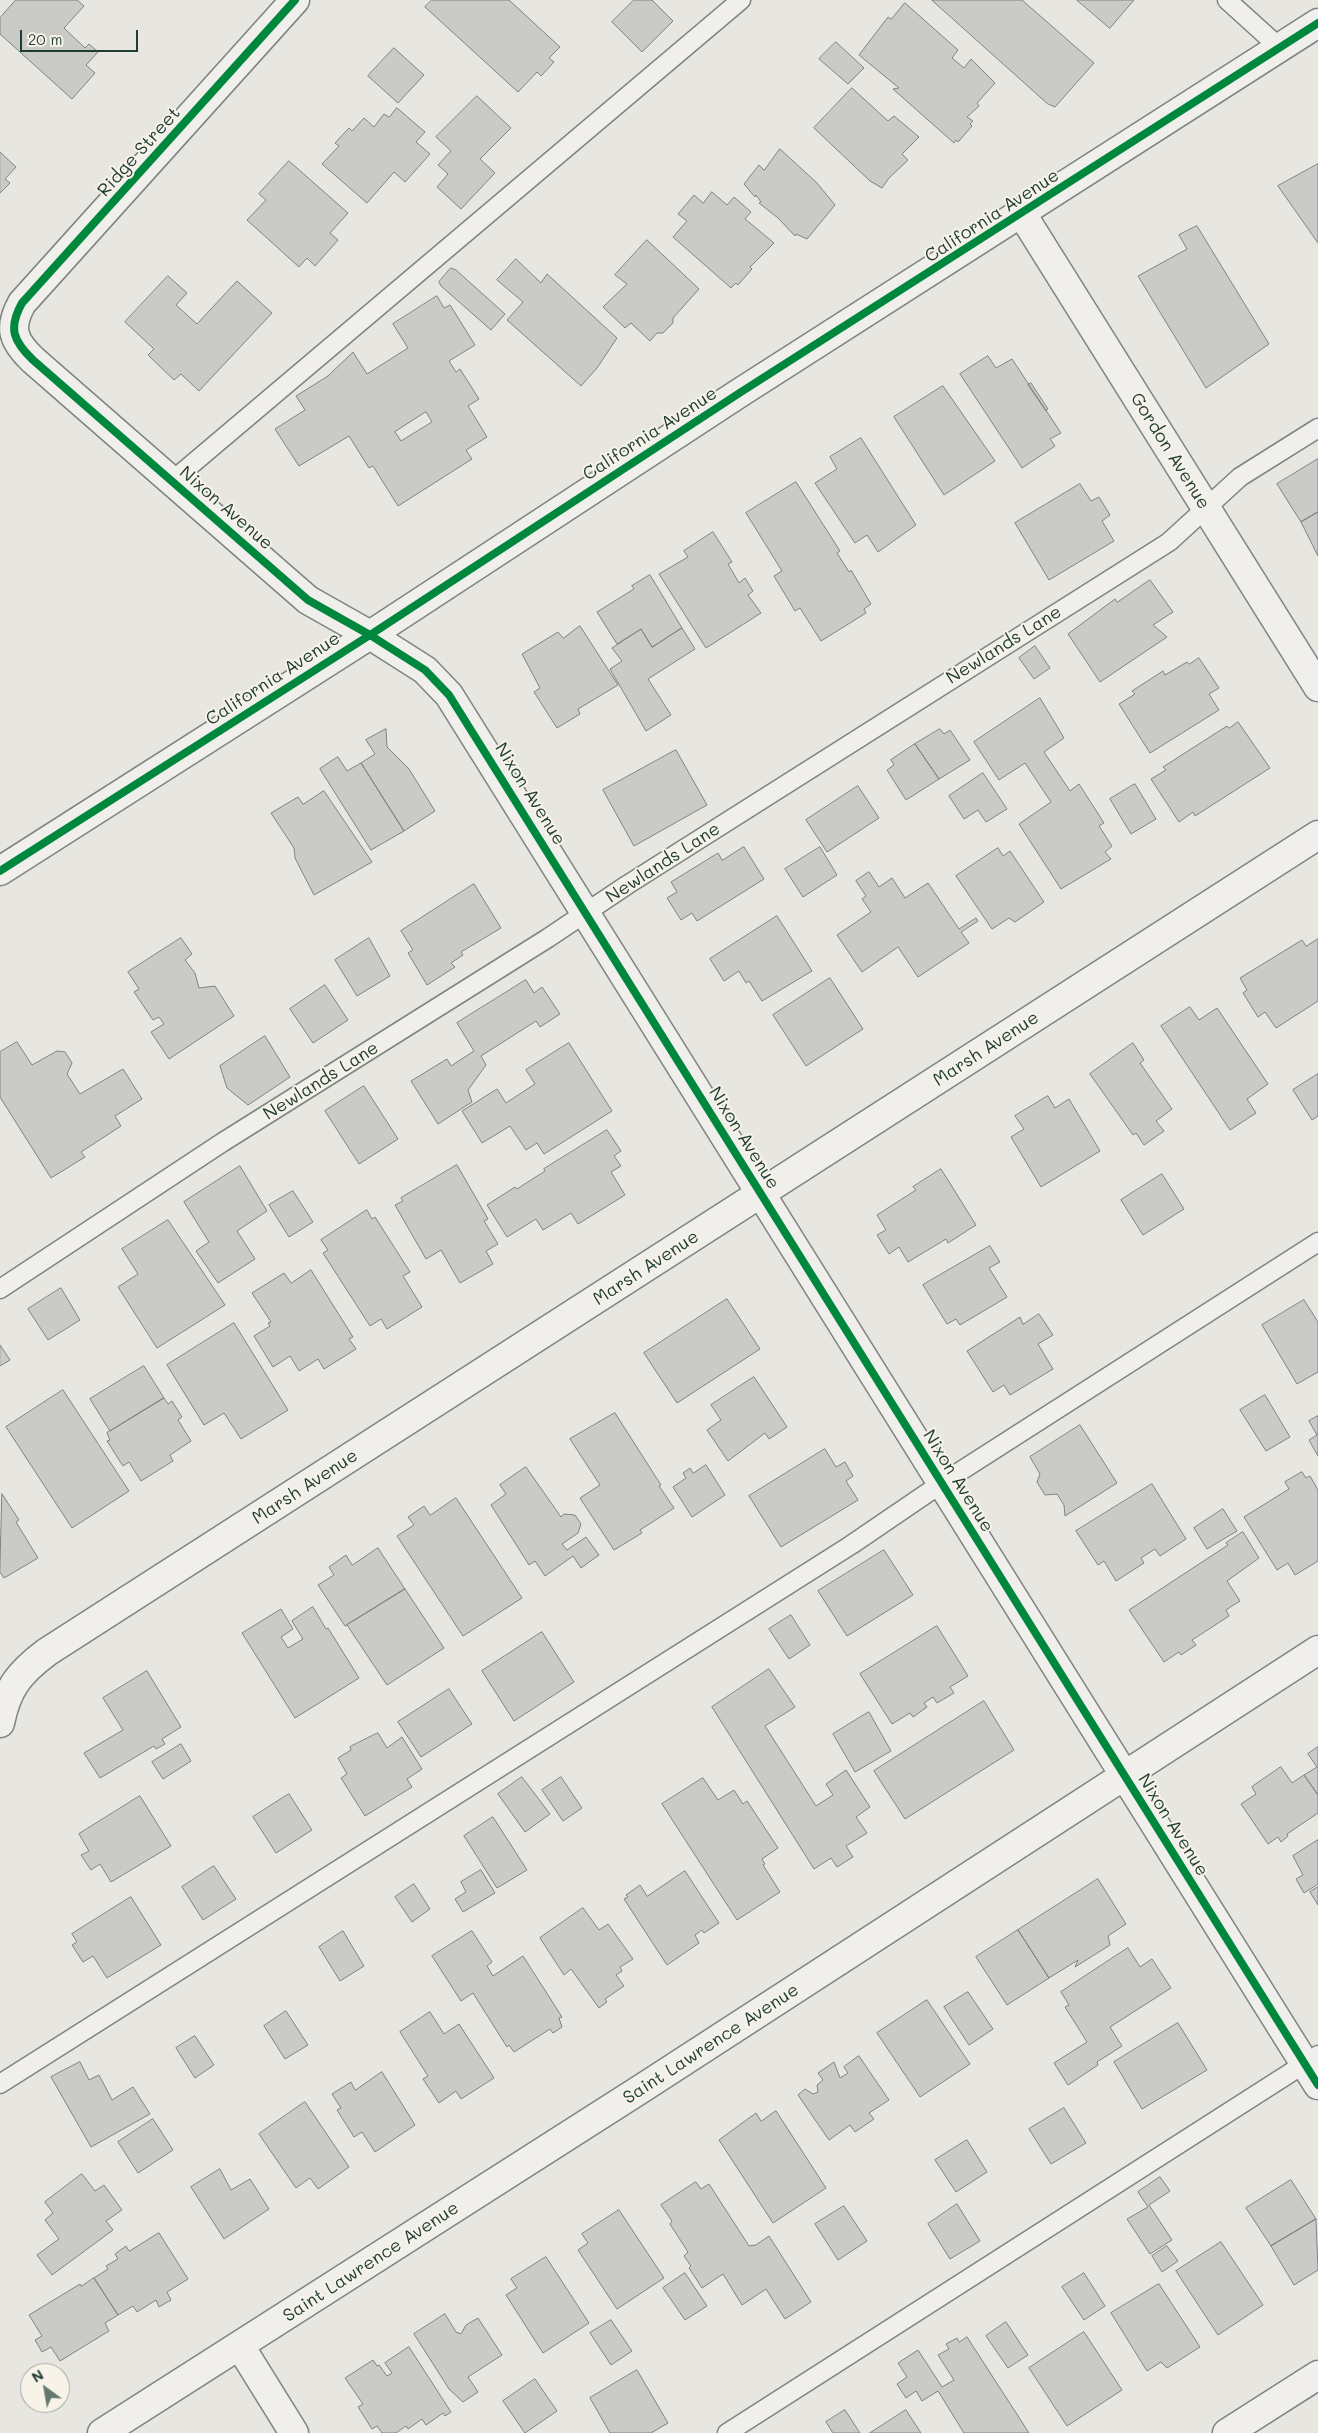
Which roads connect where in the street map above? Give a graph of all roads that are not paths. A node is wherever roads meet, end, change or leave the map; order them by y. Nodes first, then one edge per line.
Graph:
1 (295, 0) edge
2 (741, 0) edge
3 (1227, 0) edge
4 (1318, 23) edge
5 (1280, 48) junction
6 (1022, 214) junction
7 (14, 327) joint
8 (1318, 428) edge
9 (172, 481) junction
10 (1206, 508) junction
11 (370, 635) junction
12 (1318, 688) edge
13 (1318, 835) edge
14 (0, 871) edge
15 (587, 913) junction
16 (761, 1194) junction
17 (1318, 1242) edge
18 (0, 1288) edge
19 (942, 1484) junction
20 (1318, 1650) edge
21 (0, 1723) edge
22 (1124, 1775) junction
23 (1314, 2068) edge
24 (0, 2084) edge
25 (240, 2346) junction
26 (1318, 2375) edge
27 (102, 2433) edge
28 (294, 2433) edge
29 (727, 2433) edge
30 (1228, 2433) edge

1 - 7 street, Ridge Street
2 - 9 lane
3 - 5 lane
4 - 5 street, California Avenue
5 - 6 street, California Avenue
6 - 10 street, Gordon Avenue
6 - 11 street, California Avenue
7 - 9 street, Nixon Avenue
8 - 10 lane, Newlands Lane
9 - 11 street, Nixon Avenue
10 - 12 street, Gordon Avenue
10 - 15 lane, Newlands Lane
11 - 14 street, California Avenue
11 - 15 street, Nixon Avenue
13 - 16 street, Marsh Avenue
15 - 16 street, Nixon Avenue
15 - 18 lane, Newlands Lane
16 - 19 street, Nixon Avenue
16 - 21 street, Marsh Avenue
17 - 19 lane
19 - 22 street, Nixon Avenue
19 - 24 lane
20 - 22 street, Saint Lawrence Avenue
22 - 23 street, Nixon Avenue
22 - 25 street, Saint Lawrence Avenue
23 - 29 lane
25 - 27 street, Saint Lawrence Avenue
25 - 28 street
26 - 30 street

